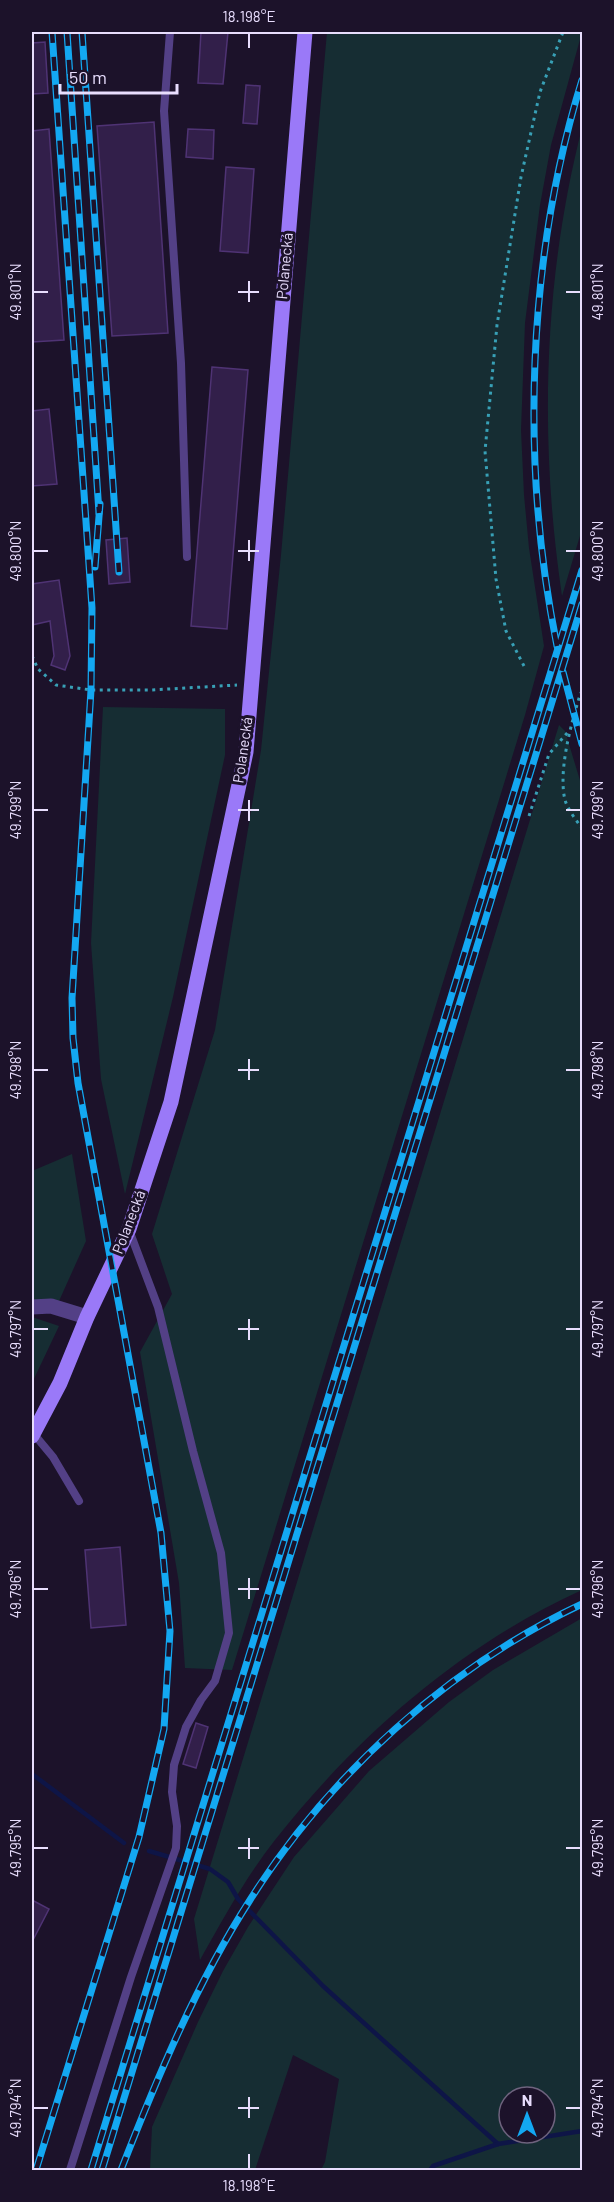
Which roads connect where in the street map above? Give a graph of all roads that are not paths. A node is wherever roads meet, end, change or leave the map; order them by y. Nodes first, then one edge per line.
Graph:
1 (170, 32) edge
2 (305, 32) edge
3 (187, 557) dead end
4 (129, 1229) junction
5 (32, 1307) edge
6 (87, 1317) junction
7 (32, 1434) edge
8 (79, 1501) dead end
9 (70, 2170) edge

1 - 3 lane
2 - 4 street, Polanecká
4 - 6 street, Polanecká
4 - 9 lane
5 - 6 street
6 - 7 street, Polanecká
7 - 8 lane

